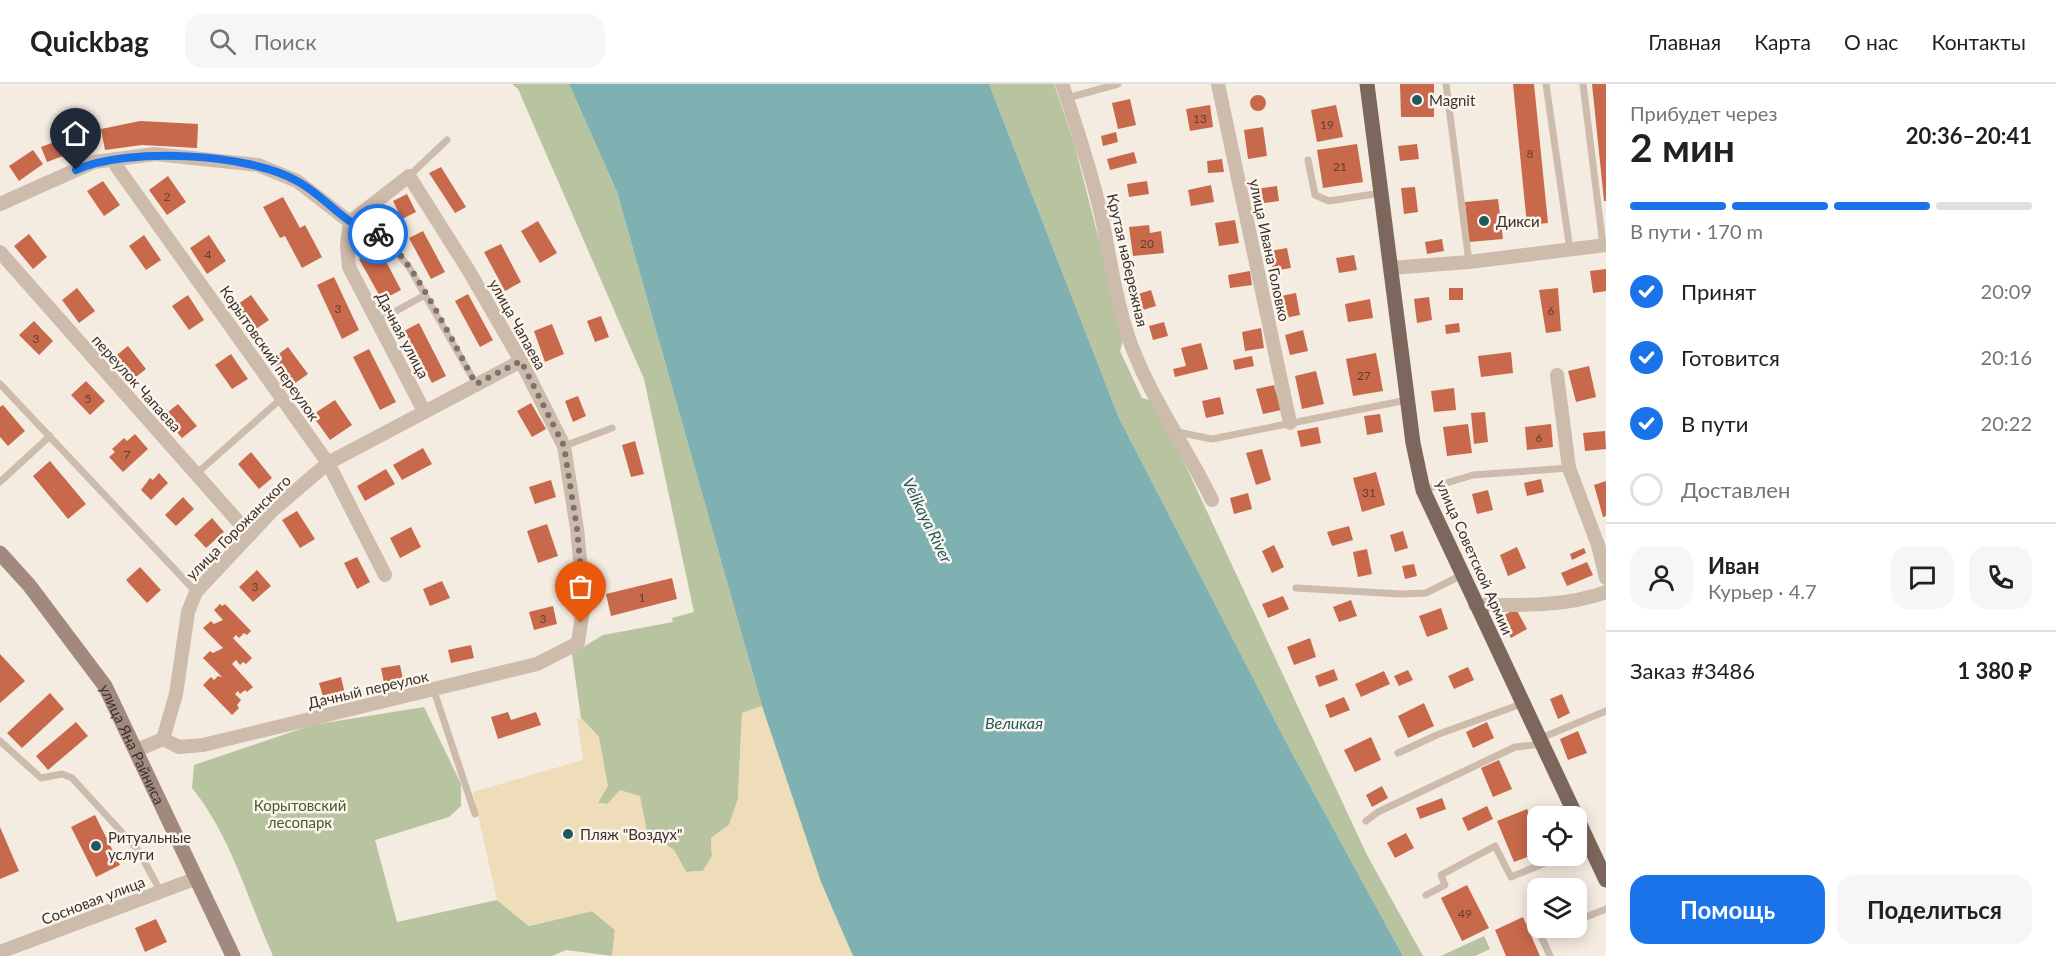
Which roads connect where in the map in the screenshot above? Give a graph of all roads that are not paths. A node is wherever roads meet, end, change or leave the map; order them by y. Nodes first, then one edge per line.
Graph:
1 (1062, 84) edge
2 (1118, 84) edge
3 (1218, 84) edge
4 (1367, 84) edge
5 (1446, 84) edge
6 (1546, 84) edge
7 (1583, 84) edge
8 (1067, 98) junction
9 (447, 140) dead end
10 (112, 160) junction
11 (1308, 160) dead end
12 (408, 176) junction
13 (1381, 193) junction
14 (0, 204) edge
15 (350, 222) junction
16 (1604, 246) edge
17 (1570, 250) junction
18 (0, 252) edge
19 (1469, 262) junction
20 (1390, 268) junction
21 (425, 295) junction
22 (377, 322) junction
23 (521, 361) junction
24 (1557, 375) dead end
25 (0, 384) edge
26 (476, 384) junction
27 (282, 398) junction
28 (1407, 400) junction
29 (424, 411) junction
30 (1290, 423) junction
31 (612, 428) dead end
32 (1177, 432) junction
33 (50, 436) junction
34 (564, 446) junction
35 (328, 463) junction
36 (1569, 468) junction
37 (196, 474) junction
38 (0, 482) edge
39 (1423, 490) junction
40 (1212, 500) dead end
41 (250, 535) junction
42 (0, 553) edge
43 (386, 575) dead end
44 (1462, 575) junction
45 (1606, 579) edge
46 (1296, 588) dead end
47 (196, 592) junction
48 (1606, 592) edge
49 (1475, 605) junction
50 (578, 643) joint
51 (434, 691) junction
52 (1524, 703) junction
53 (1606, 711) edge
54 (163, 739) junction
55 (0, 741) edge
56 (1542, 741) junction
57 (137, 750) junction
58 (1398, 753) dead end
59 (1567, 806) edge
60 (475, 814) dead end
61 (1366, 821) dead end
62 (1587, 853) edge
63 (1538, 866) edge
64 (197, 878) junction
65 (1606, 880) edge
66 (160, 892) junction
67 (1426, 895) dead end
68 (1606, 909) edge
69 (1587, 917) edge
70 (1542, 938) edge
71 (0, 952) edge
72 (233, 956) edge
73 (1550, 956) edge

1 - 8 street, Крутая набережная
2 - 8 lane
3 - 30 street, улица Ивана Головко
4 - 13 main road, улица Советской Армии
5 - 19 lane
6 - 17 lane
7 - 16 lane
8 - 32 street, Крутая набережная
9 - 12 lane
10 - 14 street
10 - 15 street
10 - 27 street, Корытовский переулок
11 - 13 lane
12 - 15 street
12 - 23 street, улица Чапаева
13 - 20 main road, улица Советской Армии
15 - 21 lane
15 - 22 street, Дачная улица
16 - 17 street
17 - 19 street
18 - 37 street, переулок Чапаева
19 - 20 street
20 - 28 main road, улица Советской Армии
21 - 22 lane
21 - 26 lane
22 - 29 street, Дачная улица
23 - 26 street, улица Горожанского
23 - 34 street, улица Чапаева
24 - 36 street
25 - 33 lane
26 - 29 street, улица Горожанского
27 - 35 street, Корытовский переулок
27 - 37 lane
28 - 30 lane
28 - 39 main road, улица Советской Армии
29 - 35 street, улица Горожанского
30 - 32 lane
31 - 34 lane
32 - 40 street, Крутая набережная
33 - 38 lane
33 - 47 lane
34 - 50 street, улица Чапаева
35 - 41 street, улица Горожанского
35 - 43 street, Корытовский переулок
36 - 39 lane
36 - 45 street
37 - 41 street, переулок Чапаева
39 - 44 main road, улица Советской Армии
41 - 47 street, улица Горожанского
42 - 57 street, улица Яна Райниса
44 - 46 lane
44 - 49 main road, улица Советской Армии
47 - 54 street, улица Горожанского
48 - 49 street
49 - 52 main road, улица Советской Армии
50 - 51 street, Дачный переулок
51 - 54 street, Дачный переулок
51 - 60 lane
52 - 56 main road, улица Советской Армии
52 - 58 lane
53 - 56 lane
54 - 57 street
55 - 66 lane
56 - 59 main road, улица Советской Армии
56 - 61 lane
57 - 64 street, улица Яна Райниса
62 - 65 main road, улица Советской Армии
63 - 67 lane
64 - 66 street, Сосновая улица
64 - 72 street, улица Яна Райниса
66 - 71 street, Сосновая улица
68 - 69 lane
70 - 73 lane

